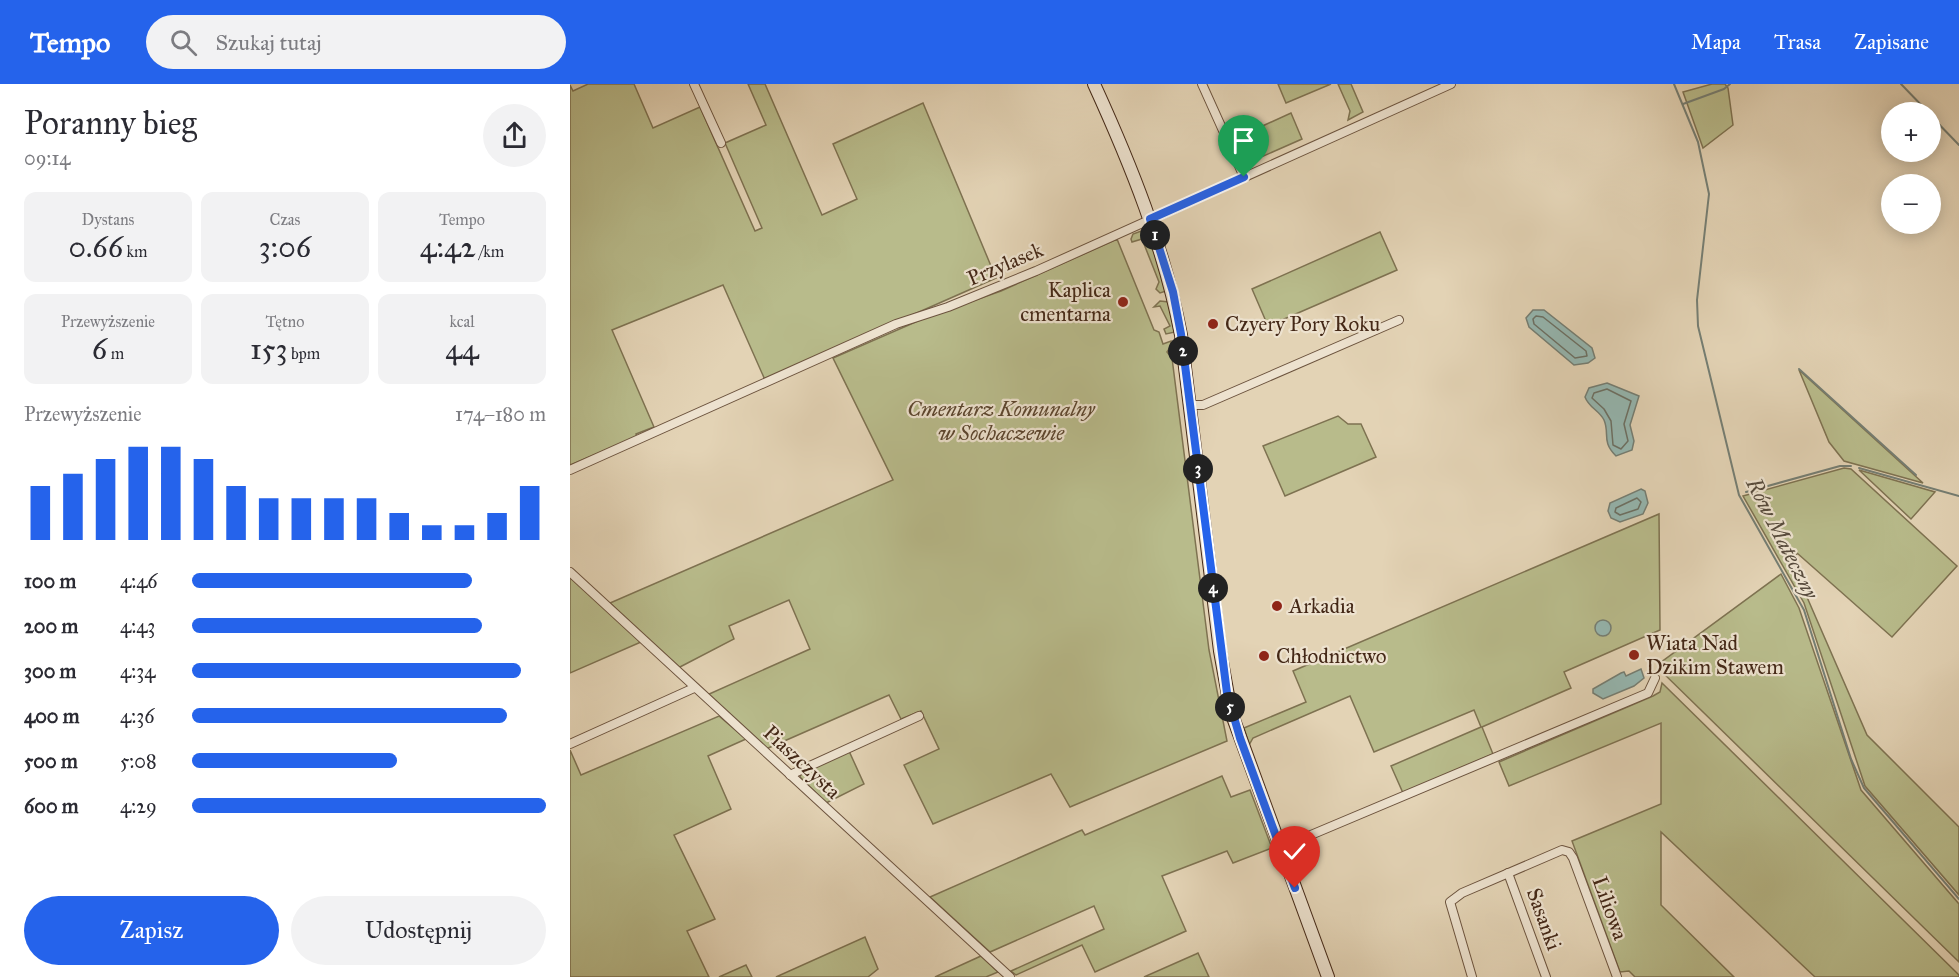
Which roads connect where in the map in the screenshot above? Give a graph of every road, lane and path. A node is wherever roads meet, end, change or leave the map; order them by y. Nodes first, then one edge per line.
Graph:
1 (694, 84) edge
2 (1094, 84) edge
3 (1202, 84) edge
4 (1451, 84) edge
5 (721, 143) dead end
6 (1244, 177) junction
7 (1150, 219) junction
8 (1399, 320) dead end
9 (1190, 405) junction
10 (570, 470) edge
11 (570, 572) edge
12 (1655, 678) dead end
13 (694, 688) junction
14 (919, 716) dead end
15 (570, 744) edge
16 (790, 775) junction
17 (1280, 848) junction
18 (1508, 873) junction
19 (1010, 977) edge
20 (1328, 977) edge
21 (1472, 977) edge
22 (1546, 977) edge
23 (1617, 977) edge

1 - 5 street
2 - 7 street
3 - 6 street
4 - 6 street, Przylasek
6 - 7 street, Przylasek
7 - 9 street
7 - 10 street, Przylasek
8 - 9 street
9 - 17 street
11 - 13 street, Piaszczysta
12 - 17 street
13 - 15 street
13 - 16 street, Piaszczysta
14 - 16 street
16 - 19 street, Piaszczysta
17 - 20 street
18 - 21 street
18 - 22 street, Sasanki
18 - 23 street, Liliowa

